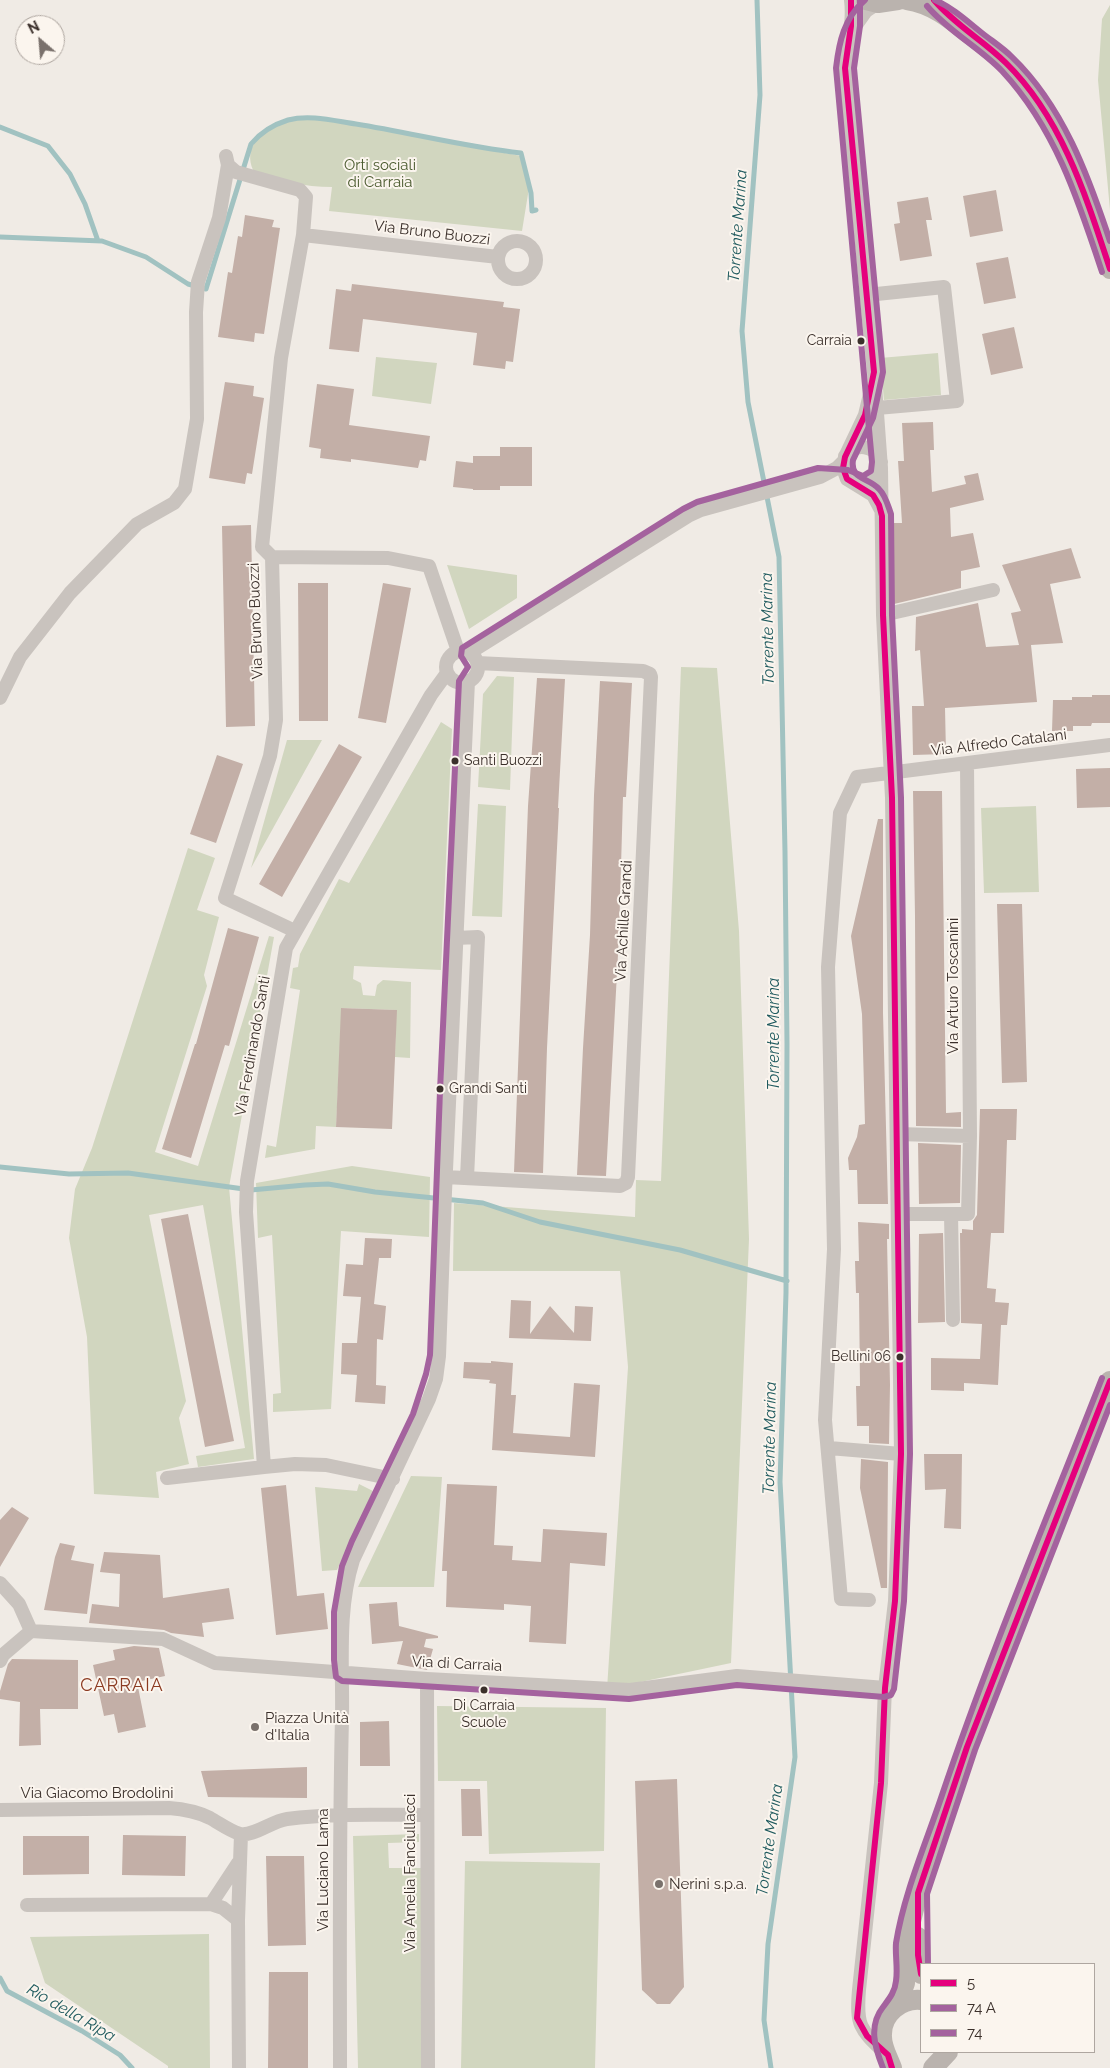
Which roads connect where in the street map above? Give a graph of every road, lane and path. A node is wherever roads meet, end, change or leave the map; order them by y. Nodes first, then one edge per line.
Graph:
1 (851, 0) edge
2 (898, 0) edge
3 (908, 0) edge
4 (872, 2) edge
5 (939, 7) edge
6 (851, 33) junction
7 (303, 235) junction
8 (498, 257) dead end
9 (1110, 270) edge
10 (866, 295) junction
11 (874, 372) junction
12 (877, 408) junction
13 (844, 460) junction
14 (881, 465) junction
15 (819, 477) junction
16 (853, 482) junction
17 (882, 516) junction
18 (272, 557) junction
19 (993, 590) dead end
20 (884, 615) junction
21 (468, 656) junction
22 (447, 673) junction
23 (468, 682) junction
24 (0, 698) edge
25 (1110, 745) edge
26 (968, 763) junction
27 (891, 772) junction
28 (296, 931) junction
29 (456, 938) junction
30 (897, 1134) junction
31 (970, 1136) junction
32 (445, 1177) junction
33 (467, 1178) junction
34 (898, 1214) junction
35 (950, 1214) junction
36 (952, 1320) dead end
37 (1110, 1381) edge
38 (829, 1448) junction
39 (901, 1454) junction
40 (264, 1467) junction
41 (167, 1478) dead end
42 (392, 1479) junction
43 (0, 1583) edge
44 (869, 1600) dead end
45 (32, 1631) junction
46 (0, 1661) edge
47 (342, 1672) junction
48 (427, 1678) junction
49 (884, 1688) junction
50 (0, 1810) edge
51 (426, 1814) junction
52 (340, 1815) junction
53 (241, 1834) junction
54 (238, 1864) junction
55 (918, 1893) junction
56 (212, 1904) junction
57 (27, 1905) dead end
58 (238, 1920) junction
59 (920, 1968) edge
60 (920, 2000) edge
61 (858, 2009) junction
62 (893, 2009) junction
63 (890, 2062) edge
64 (239, 2068) edge
65 (340, 2068) edge
66 (428, 2068) edge
67 (904, 2068) edge

1 - 6 street
2 - 4 main road
3 - 5 main road
4 - 6 street
5 - 9 main road
6 - 10 street
7 - 8 street, Via Bruno Buozzi
7 - 18 street, Via Bruno Buozzi
7 - 24 street, Via Bruno Buozzi
10 - 11 street
10 - 12 street
11 - 12 street
11 - 13 street
12 - 14 street
13 - 14 street
13 - 15 street, Via Ferdinando Santi
13 - 16 street
14 - 16 street
14 - 17 street
15 - 16 street, Via Ferdinando Santi
15 - 21 street, Via Ferdinando Santi
16 - 17 street
17 - 20 street
18 - 21 street
18 - 28 street, Via Bruno Buozzi
19 - 20 street
20 - 27 street
21 - 22 street, Via Ferdinando Santi
21 - 23 street
21 - 33 street, Via Achille Grandi
22 - 23 street
22 - 28 street, Via Ferdinando Santi
23 - 29 street
25 - 26 street, Via Alfredo Catalani
26 - 27 street, Via Alfredo Catalani
26 - 31 street, Via Arturo Toscanini
27 - 30 street
27 - 38 street, Via Alfredo Catalani
28 - 40 street, Via Ferdinando Santi
29 - 32 street
29 - 33 street
30 - 31 street
30 - 34 street
31 - 35 street, Via Arturo Toscanini
32 - 33 street, Via Achille Grandi
32 - 42 street
34 - 35 street
34 - 39 street
35 - 36 street
37 - 55 main road
38 - 39 street
38 - 44 street
39 - 49 street
40 - 41 street
40 - 42 street
42 - 47 street
43 - 45 street
45 - 46 street
45 - 47 street, Via di Carraia
47 - 48 street, Via di Carraia
47 - 52 street, Via Luciano Lama
48 - 49 street, Via di Carraia
48 - 51 street, Via Amelia Fanciullacci
49 - 61 street
50 - 53 street, Via Giacomo Brodolini
51 - 52 street
51 - 66 street, Via Amelia Fanciullacci
52 - 53 street
52 - 65 street, Via Luciano Lama
53 - 54 street
54 - 56 street
54 - 58 street
55 - 59 main road
55 - 62 main road
56 - 57 street
56 - 58 street
58 - 64 street
60 - 62 main road
61 - 62 street
61 - 63 street
62 - 63 main road
63 - 67 main road

